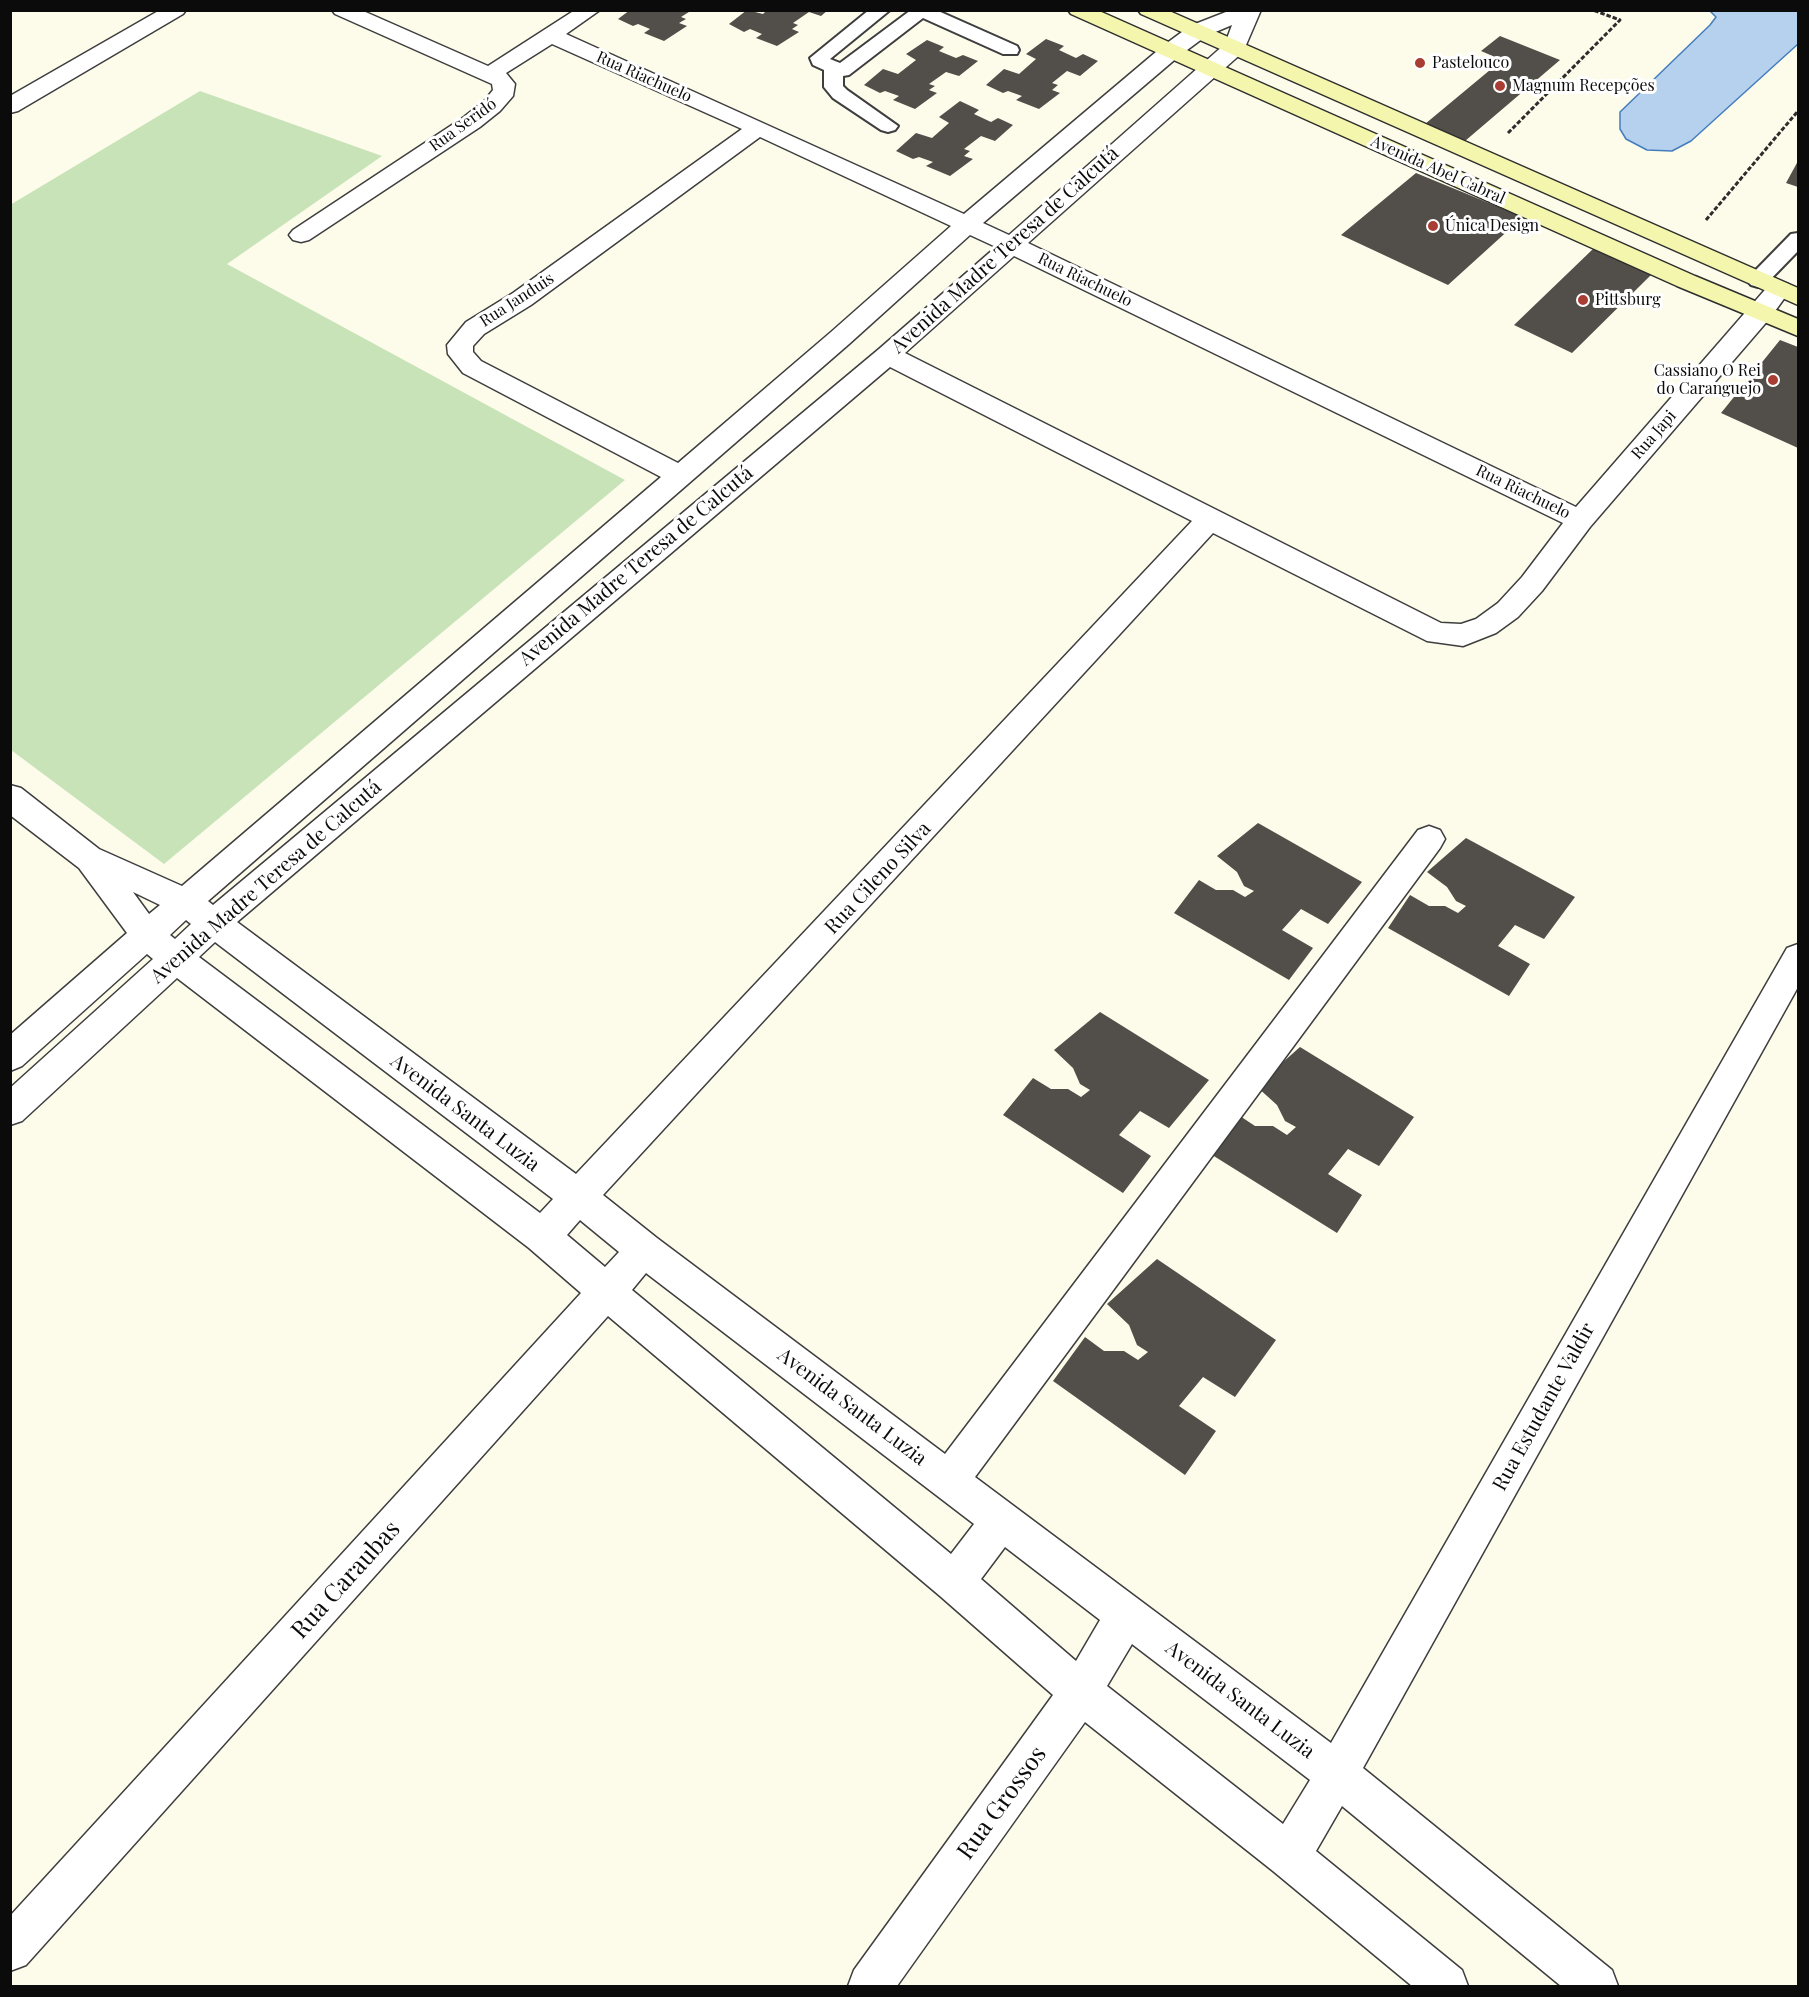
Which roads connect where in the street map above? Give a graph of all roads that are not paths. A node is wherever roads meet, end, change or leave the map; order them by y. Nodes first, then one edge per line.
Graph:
1 (176, 10) edge
2 (342, 10) edge
3 (590, 10) edge
4 (880, 10) edge
5 (1078, 10) edge
6 (1148, 10) edge
7 (922, 11) edge
8 (1249, 12) edge
9 (1198, 31) junction
10 (552, 36) junction
11 (1234, 47) junction
12 (1010, 50) dead end
13 (1171, 51) junction
14 (1209, 68) junction
15 (833, 69) junction
16 (490, 74) junction
17 (10, 106) edge
18 (888, 126) dead end
19 (758, 128) junction
20 (966, 225) junction
21 (301, 235) dead end
22 (1798, 239) edge
23 (1012, 245) junction
24 (1778, 288) edge
25 (1761, 312) junction
26 (1798, 328) edge
27 (888, 355) junction
28 (679, 475) junction
29 (1211, 518) junction
30 (1581, 520) junction
31 (10, 797) edge
32 (1429, 839) dead end
33 (88, 858) junction
34 (200, 914) junction
35 (161, 946) junction
36 (1798, 958) edge
37 (10, 1056) edge
38 (10, 1110) edge
39 (579, 1197) junction
40 (542, 1236) junction
41 (644, 1250) junction
42 (605, 1291) junction
43 (949, 1480) junction
44 (1002, 1520) junction
45 (954, 1582) junction
46 (1126, 1614) junction
47 (1081, 1692) junction
48 (1337, 1774) junction
49 (1288, 1856) junction
50 (10, 1949) edge
51 (870, 1986) edge
52 (1446, 1986) edge
53 (1596, 1986) edge

1 - 17 street
2 - 16 street
3 - 10 street, Rua Seridó
4 - 15 lane
5 - 13 main road, Avenida Abel Cabral
6 - 9 main road, Avenida Abel Cabral
7 - 12 lane
7 - 15 lane
8 - 9 street, Avenida Madre Teresa de Calcutá
8 - 11 street, Avenida Madre Teresa de Calcutá
9 - 11 main road, Avenida Abel Cabral
9 - 13 street, Avenida Madre Teresa de Calcutá
10 - 16 street, Rua Seridó
10 - 19 street, Rua Riachuelo
11 - 14 street, Avenida Madre Teresa de Calcutá
11 - 24 main road, Avenida Abel Cabral
13 - 14 main road, Avenida Abel Cabral
13 - 20 street, Avenida Madre Teresa de Calcutá
14 - 23 street, Avenida Madre Teresa de Calcutá
14 - 25 main road, Avenida Abel Cabral
15 - 18 lane
16 - 21 street, Rua Seridó
19 - 20 street, Rua Riachuelo
19 - 28 street, Rua Janduis
20 - 23 street, Rua Riachuelo
20 - 28 street, Avenida Madre Teresa de Calcutá
22 - 24 lane
23 - 27 street, Avenida Madre Teresa de Calcutá
23 - 30 street, Rua Riachuelo
24 - 25 street, Rua Japi
25 - 26 main road, Avenida Abel Cabral
25 - 30 street, Rua Japi
27 - 29 street, Rua Japi
27 - 34 street, Avenida Madre Teresa de Calcutá
28 - 34 street, Avenida Madre Teresa de Calcutá
29 - 30 street, Rua Japi
29 - 39 street, Rua Cileno Silva
31 - 33 street, Avenida Santa Luzia
32 - 43 street
33 - 34 street, Avenida Santa Luzia
33 - 35 street, Avenida Santa Luzia
34 - 35 street, Avenida Madre Teresa de Calcutá
34 - 39 street, Avenida Santa Luzia
35 - 37 street, Avenida Madre Teresa de Calcutá
35 - 38 street, Avenida Madre Teresa de Calcutá
35 - 40 street, Avenida Santa Luzia
36 - 48 street, Rua Estudante Valdir
39 - 40 street, Rua Cileno Silva
39 - 41 street, Avenida Santa Luzia
40 - 42 street, Avenida Santa Luzia
41 - 42 street, Rua Caraubas
41 - 43 street, Avenida Santa Luzia
42 - 45 street, Avenida Santa Luzia
42 - 50 street, Rua Caraubas
43 - 44 street, Avenida Santa Luzia
44 - 45 street
44 - 46 street, Avenida Santa Luzia
45 - 47 street, Avenida Santa Luzia
46 - 47 street, Rua Grossos
46 - 48 street, Avenida Santa Luzia
47 - 49 street, Avenida Santa Luzia
47 - 51 street, Rua Grossos
48 - 49 street, Rua Estudante Valdir
48 - 53 street, Avenida Santa Luzia
49 - 52 street, Avenida Santa Luzia

